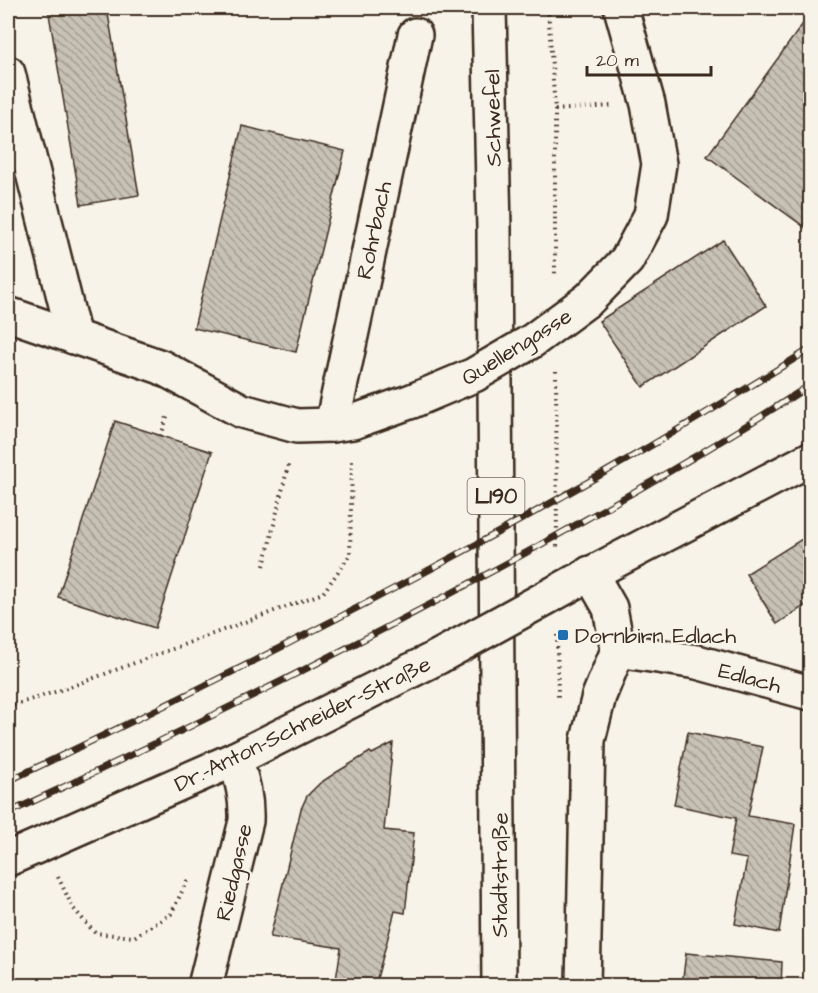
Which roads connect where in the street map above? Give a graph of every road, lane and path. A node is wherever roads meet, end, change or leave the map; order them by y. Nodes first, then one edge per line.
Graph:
1 (489, 8) edge
2 (548, 8) edge
3 (621, 8) edge
4 (415, 35) dead end
5 (8, 73) edge
6 (648, 104) junction
7 (555, 110) junction
8 (555, 289) dead end
9 (8, 314) edge
10 (74, 337) junction
11 (556, 360) dead end
12 (343, 423) junction
13 (297, 426) junction
14 (810, 459) edge
15 (557, 550) dead end
16 (264, 566) dead end
17 (583, 578) junction
18 (557, 634) dead end
19 (618, 650) junction
20 (810, 693) edge
21 (558, 705) dead end
22 (8, 707) edge
23 (235, 759) junction
24 (498, 764) joint
25 (42, 844) junction
26 (8, 859) edge
27 (188, 879) dead end
28 (205, 986) edge
29 (499, 986) edge
30 (583, 986) edge

1 - 24 street, Schwefel / L190
2 - 7 path
3 - 6 street, Quellengasse
4 - 12 street, Rohrbach
5 - 10 street
6 - 7 path
6 - 12 street, Quellengasse, bridge
7 - 8 path
9 - 10 street
10 - 13 street, Quellengasse
11 - 15 path
12 - 13 street, Quellengasse
12 - 22 path
13 - 16 path
14 - 17 street, Dr.-Anton-Schneider-Straße
17 - 19 street
17 - 23 street, Dr.-Anton-Schneider-Straße, bridge
18 - 21 path
19 - 20 street, Edlach
19 - 30 street
23 - 25 street, Dr.-Anton-Schneider-Straße
23 - 28 street, Riedgasse
24 - 29 street, Stadtstraße / L190
25 - 26 street, Dr.-Anton-Schneider-Straße
25 - 27 path

